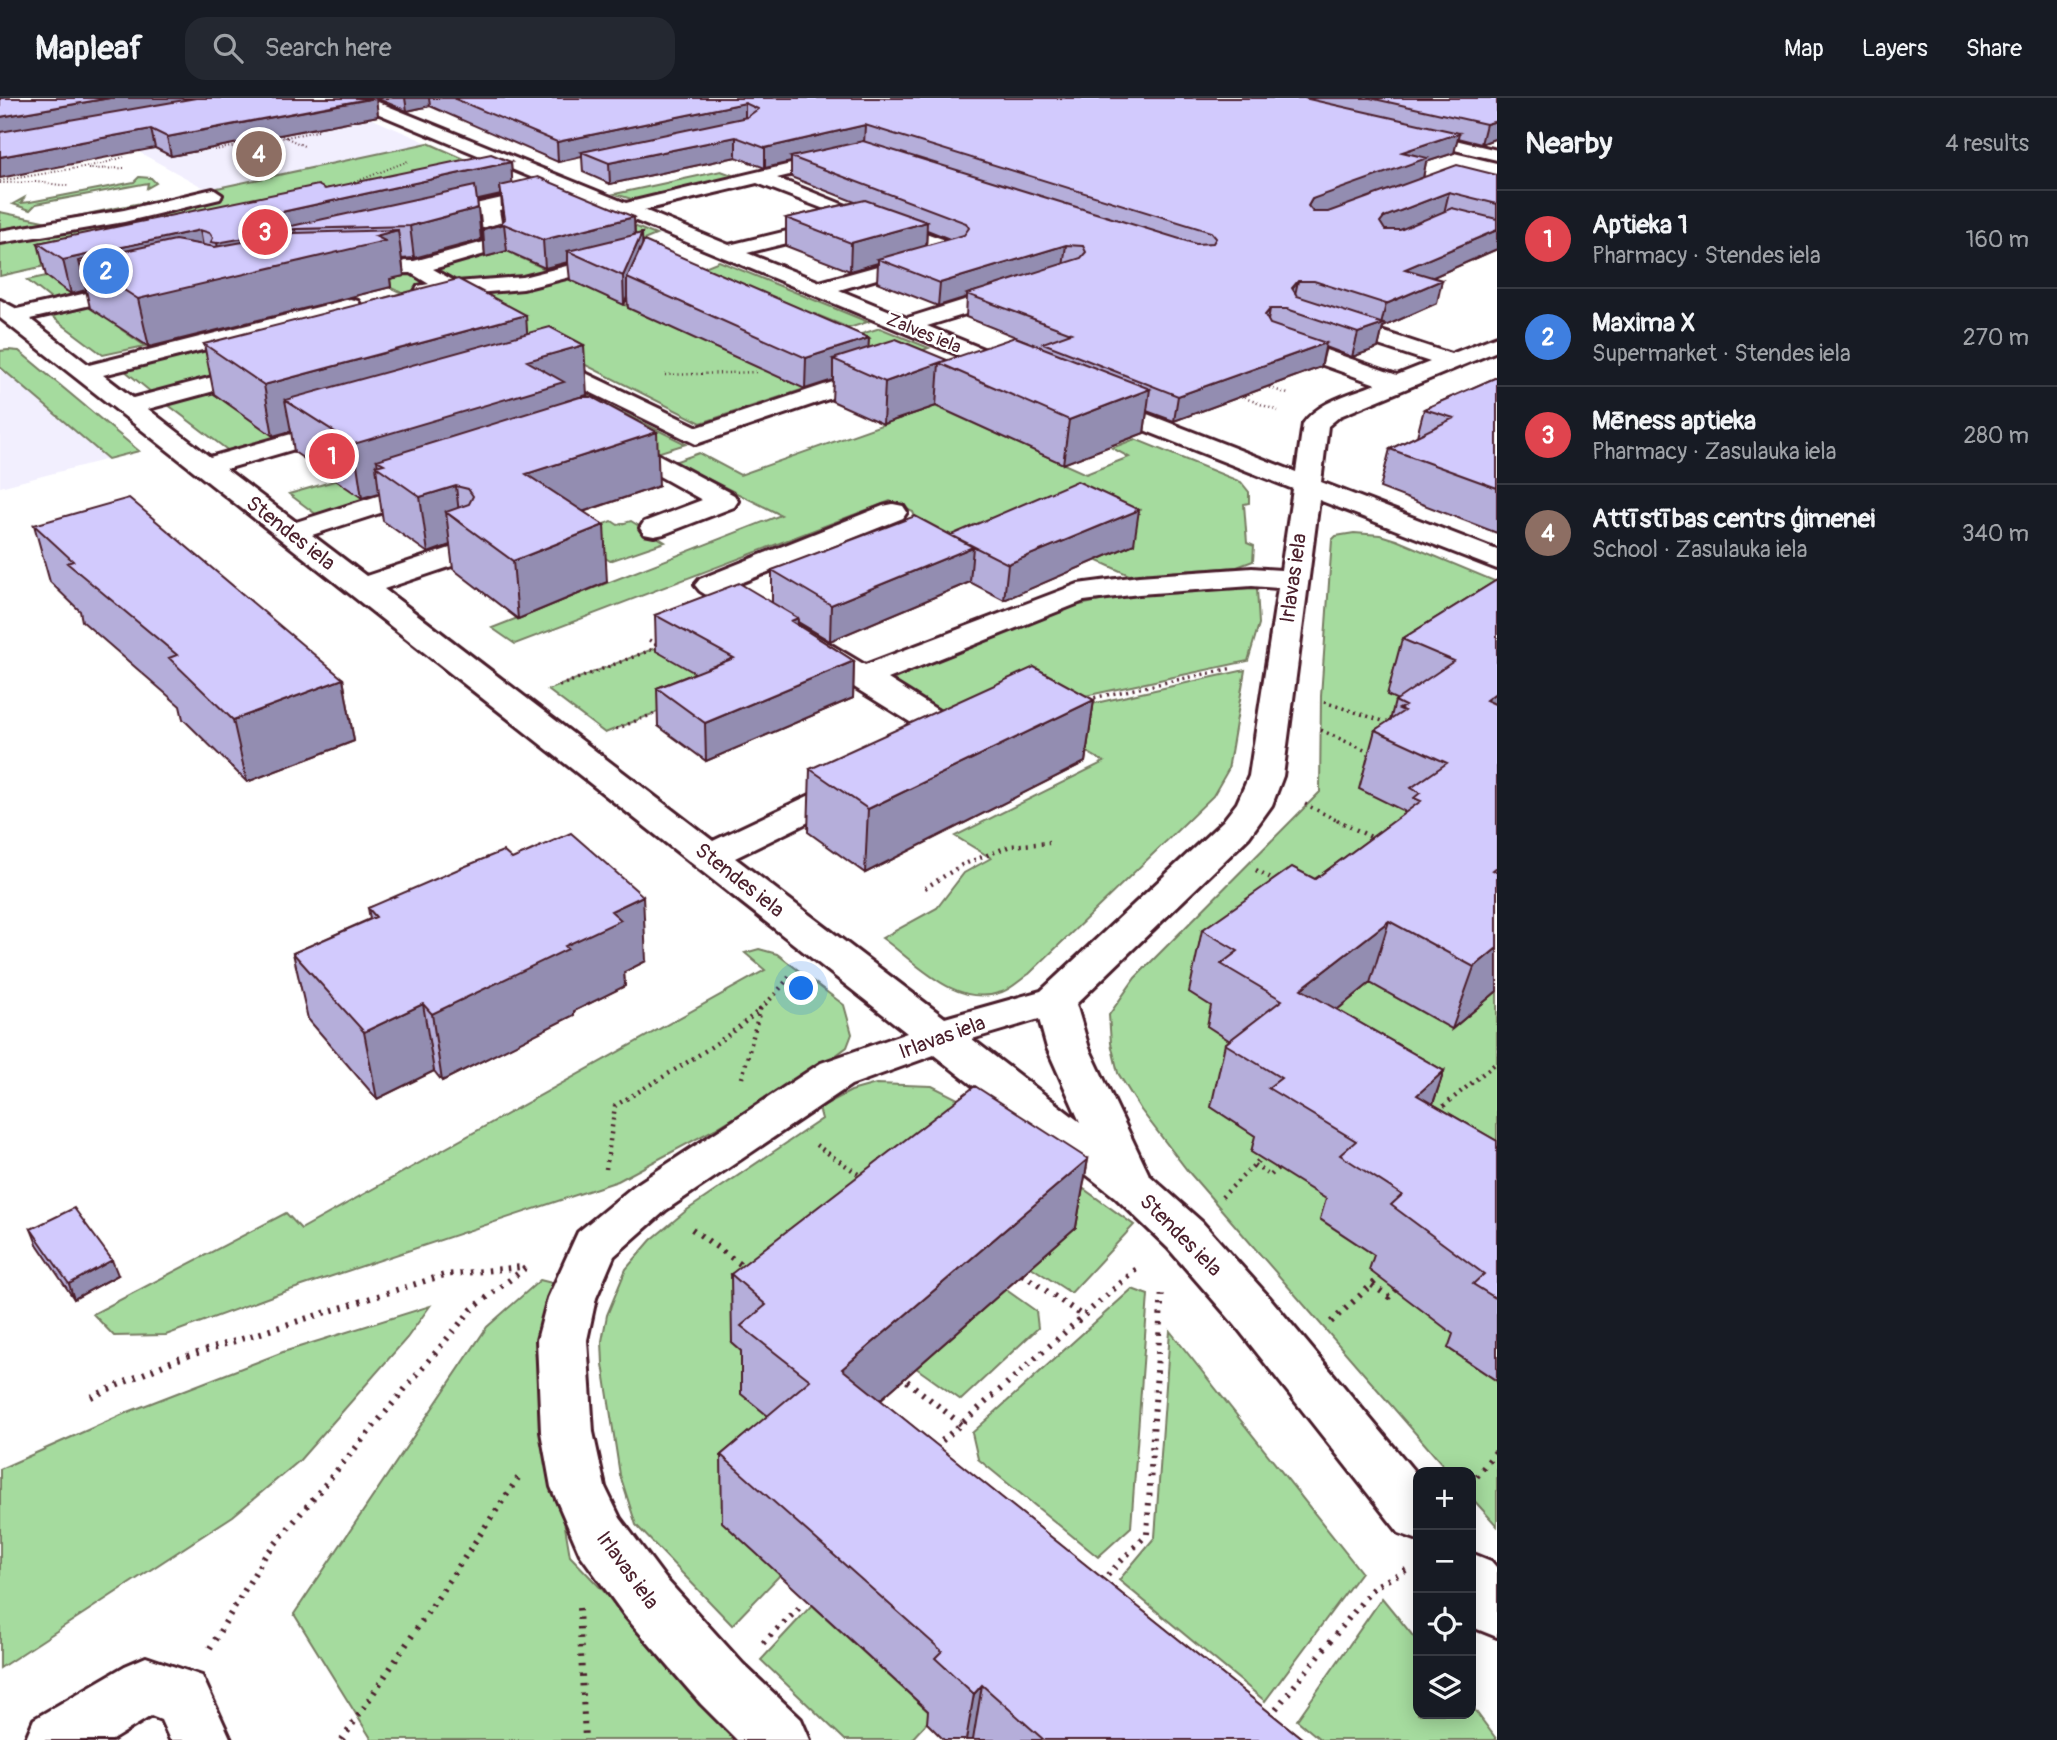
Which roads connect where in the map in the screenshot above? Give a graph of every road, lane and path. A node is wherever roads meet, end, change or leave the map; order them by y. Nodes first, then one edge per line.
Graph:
1 (354, 98) edge
2 (308, 126) edge
3 (1385, 129) edge
4 (285, 136) junction
5 (264, 138) edge
6 (269, 141) junction
7 (205, 145) edge
8 (306, 147) dead end
9 (863, 152) edge
10 (1497, 155) edge
11 (124, 157) edge
12 (411, 160) dead end
13 (1497, 160) edge
14 (576, 166) edge
15 (126, 168) dead end
16 (1476, 168) edge
17 (73, 170) junction
18 (538, 174) junction
19 (29, 175) junction
20 (758, 177) junction
21 (36, 181) junction
22 (0, 182) edge
23 (346, 186) edge
24 (75, 187) dead end
25 (571, 188) junction
26 (213, 195) dead end
27 (489, 207) junction
28 (622, 210) junction
29 (865, 218) junction
30 (403, 226) edge
31 (0, 237) edge
32 (693, 239) junction
33 (664, 247) edge
34 (725, 252) junction
35 (639, 253) edge
36 (415, 267) junction
37 (327, 269) edge
38 (160, 282) edge
39 (1032, 286) edge
40 (451, 288) junction
41 (817, 290) junction
42 (403, 293) edge
43 (365, 303) edge
44 (6, 312) edge
45 (1313, 316) edge
46 (427, 326) edge
47 (905, 326) junction
48 (1274, 340) edge
49 (1497, 344) edge
50 (961, 348) junction
51 (1452, 362) junction
52 (282, 366) edge
53 (764, 372) edge
54 (84, 373) junction
55 (517, 377) edge
56 (578, 377) junction
57 (1036, 379) edge
58 (1399, 384) junction
59 (1074, 394) edge
60 (1240, 396) edge
61 (129, 408) junction
62 (1283, 414) dead end
63 (360, 422) edge
64 (586, 439) edge
65 (205, 467) junction
66 (450, 482) edge
67 (1307, 488) junction
68 (893, 512) dead end
69 (654, 528) dead end
70 (291, 533) junction
71 (463, 553) edge
72 (1497, 561) edge
73 (1292, 580) junction
74 (362, 587) junction
75 (649, 640) dead end
76 (671, 642) edge
77 (660, 646) junction
78 (1241, 666) dead end
79 (863, 677) junction
80 (1078, 701) edge
81 (512, 704) junction
82 (669, 707) edge
83 (1275, 707) junction
84 (1402, 727) edge
85 (570, 748) junction
86 (923, 754) edge
87 (1374, 755) edge
88 (887, 771) edge
89 (1261, 792) junction
90 (1049, 843) dead end
91 (1386, 844) edge
92 (1214, 849) junction
93 (709, 856) junction
94 (1283, 884) edge
95 (925, 888) dead end
96 (793, 967) dead end
97 (1055, 1001) junction
98 (937, 1037) junction
99 (1497, 1062) edge
100 (1431, 1100) edge
101 (1440, 1109) junction
102 (774, 1116) junction
103 (1449, 1119) edge
104 (1261, 1158) dead end
105 (1284, 1161) dead end
106 (1254, 1166) junction
107 (866, 1180) edge
108 (1131, 1185) junction
109 (650, 1198) junction
110 (1188, 1228) junction
111 (595, 1245) junction
112 (523, 1267) junction
113 (750, 1272) edge
114 (1022, 1273) edge
115 (1379, 1278) dead end
116 (1404, 1281) dead end
117 (1372, 1285) junction
118 (1083, 1317) junction
119 (1323, 1330) dead end
120 (907, 1381) dead end
121 (91, 1397) dead end
122 (566, 1408) junction
123 (961, 1424) junction
124 (1497, 1450) edge
125 (940, 1456) edge
126 (1476, 1477) edge
127 (1413, 1510) edge
128 (600, 1536) junction
129 (1413, 1567) edge
130 (1087, 1576) edge
131 (1098, 1585) junction
132 (1476, 1585) edge
133 (1109, 1594) edge
134 (1497, 1610) edge
135 (191, 1718) edge
136 (1264, 1723) edge
137 (55, 1740) edge
138 (342, 1740) edge
139 (585, 1740) edge
140 (780, 1740) edge

1 - 18 street, Zalves iela
2 - 4 path
3 - 10 street
4 - 6 path
4 - 8 path
5 - 6 path
6 - 7 path
9 - 20 street
11 - 17 path
12 - 23 path
13 - 16 street
14 - 18 street
15 - 17 path
17 - 19 path
18 - 25 street, Zalves iela
19 - 21 path
19 - 22 path
20 - 28 street
20 - 29 street
21 - 22 path
21 - 24 path
25 - 27 street
25 - 28 street, Zalves iela
26 - 31 street
27 - 30 street
27 - 36 street
28 - 32 street, Zalves iela
29 - 34 street
29 - 41 street
32 - 33 street
32 - 34 street, Zalves iela
34 - 41 street, Zalves iela
35 - 40 street
36 - 37 street
36 - 40 street
38 - 44 street
39 - 47 street
40 - 42 street
40 - 46 street
41 - 47 street, Zalves iela
43 - 54 street
44 - 54 street, Stendes iela
45 - 51 street
47 - 50 street, Zalves iela
48 - 58 street
49 - 51 street, Irlavas iela
50 - 56 street
50 - 57 street, Zalves iela
51 - 58 street, Irlavas iela
52 - 61 street
53 - 56 path
54 - 61 street, Stendes iela
55 - 56 street
58 - 67 street, Irlavas iela
59 - 67 street
60 - 62 path
61 - 65 street, Stendes iela
63 - 65 street
64 - 69 street
65 - 70 street, Stendes iela
66 - 70 street
67 - 72 street
67 - 73 street, Irlavas iela
68 - 79 street
70 - 74 street, Stendes iela
71 - 74 street
73 - 79 street
73 - 83 street, Irlavas iela
74 - 81 street, Stendes iela
75 - 77 path
76 - 77 path
77 - 81 path
78 - 80 path
79 - 86 street
81 - 85 street, Stendes iela
82 - 85 path
83 - 84 path
83 - 87 path
83 - 89 street, Irlavas iela
85 - 93 street, Stendes iela
88 - 93 street
89 - 91 path
89 - 92 street, Irlavas iela
90 - 95 path
92 - 94 path
92 - 97 street, Irlavas iela
93 - 98 street, Stendes iela
96 - 111 path
97 - 98 street, Irlavas iela
97 - 108 street
98 - 102 street, Irlavas iela
98 - 108 street, Stendes iela
99 - 101 path
100 - 101 path
101 - 103 path
102 - 107 path
102 - 109 street, Irlavas iela
104 - 106 path
105 - 106 path
106 - 110 path
108 - 110 street, Stendes iela
109 - 111 street, Irlavas iela
109 - 113 path
110 - 118 path
110 - 127 street, Stendes iela
110 - 131 path
111 - 112 path
111 - 122 street, Irlavas iela
112 - 121 path
112 - 135 path
114 - 118 path
115 - 117 path
116 - 117 path
117 - 119 path
118 - 123 path
120 - 123 path
122 - 128 street, Irlavas iela
122 - 138 path
123 - 125 path
124 - 126 path
128 - 139 path
128 - 140 street, Irlavas iela
129 - 136 path
130 - 131 path
131 - 133 path
132 - 134 street
135 - 137 street

